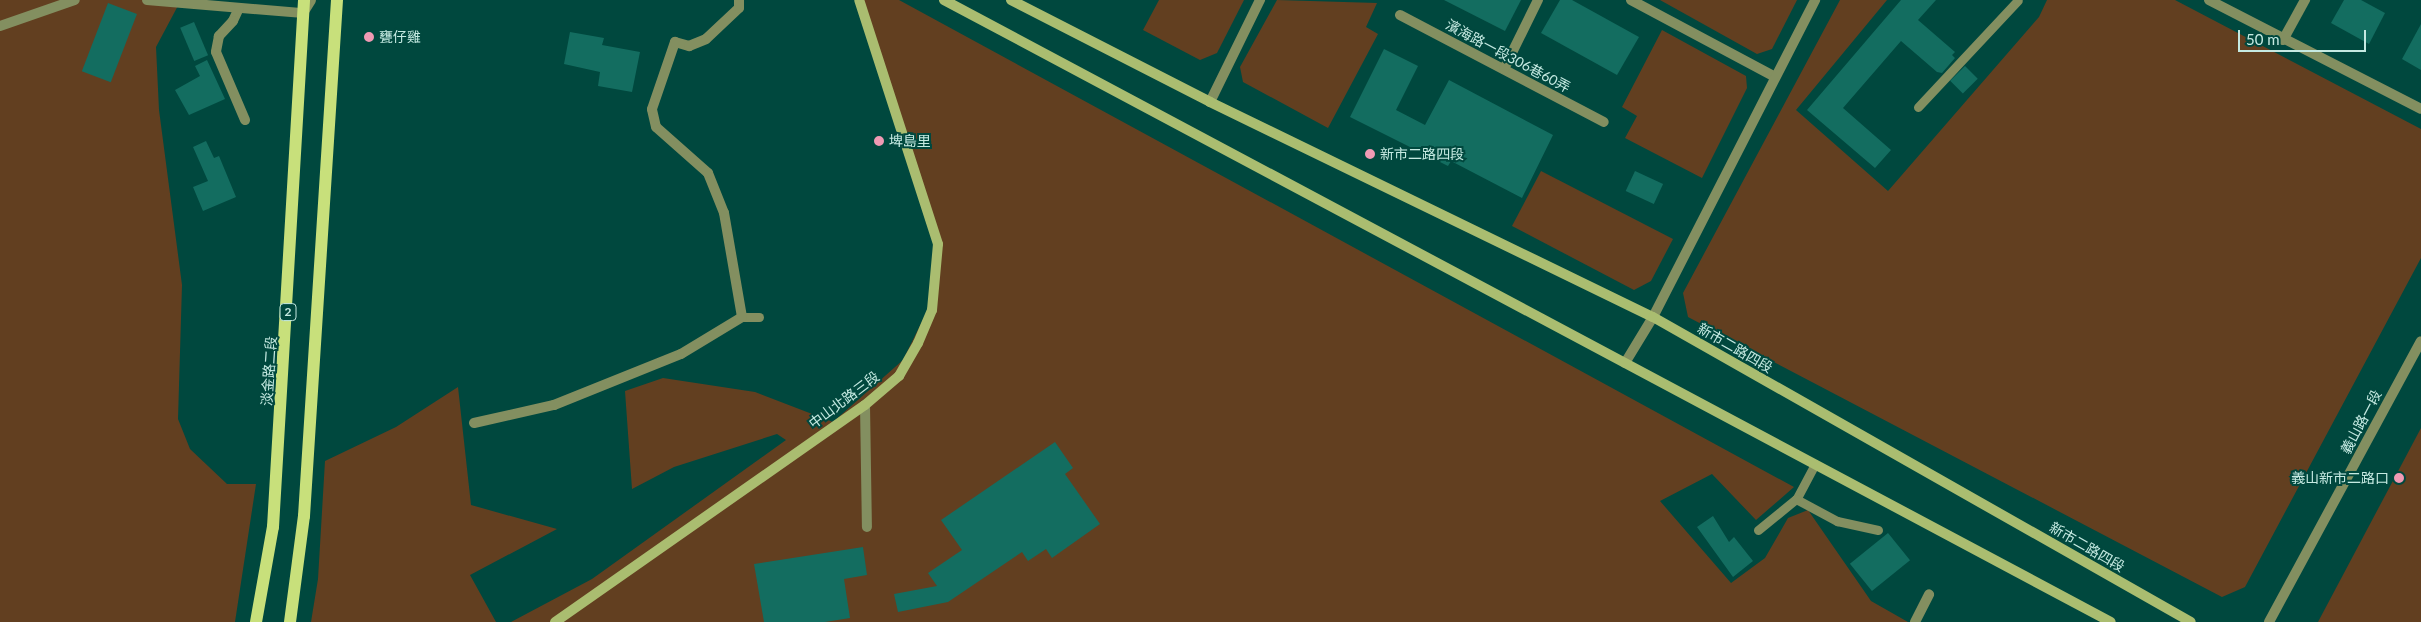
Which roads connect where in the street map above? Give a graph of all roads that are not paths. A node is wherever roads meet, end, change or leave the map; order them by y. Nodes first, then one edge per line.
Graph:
1 (75, 0) edge
2 (147, 0) edge
3 (311, 0) edge
4 (337, 0) edge
5 (739, 0) edge
6 (859, 0) edge
7 (944, 0) edge
8 (1011, 0) edge
9 (1260, 0) edge
10 (1538, 0) edge
11 (1631, 0) edge
12 (1815, 0) edge
13 (2018, 0) edge
14 (2209, 0) edge
15 (2305, 0) edge
16 (304, 6) edge
17 (239, 8) junction
18 (1400, 14) dead end
19 (0, 26) edge
20 (2283, 40) junction
21 (1504, 69) junction
22 (1775, 77) junction
23 (1210, 102) junction
24 (1918, 107) dead end
25 (2421, 109) edge
26 (245, 120) dead end
27 (1604, 122) dead end
28 (759, 316) dead end
29 (742, 317) junction
30 (1653, 317) junction
31 (2421, 341) edge
32 (1625, 362) junction
33 (865, 405) junction
34 (474, 422) dead end
35 (1815, 464) junction
36 (1796, 499) junction
37 (867, 528) dead end
38 (1758, 530) dead end
39 (1878, 530) dead end
40 (1930, 594) dead end
41 (256, 622) edge
42 (290, 622) edge
43 (555, 622) edge
44 (1915, 622) edge
45 (2111, 622) edge
46 (2191, 622) edge
47 (2269, 622) edge

1 - 19 street
2 - 17 street
3 - 16 street
4 - 42 main road, 2
5 - 29 street
6 - 33 street, 中山北路三段
7 - 32 street
8 - 23 street, 新市二路四段
9 - 23 street
10 - 21 street
11 - 22 street
12 - 22 street
13 - 24 lane
14 - 20 street
15 - 20 street
16 - 17 street
16 - 41 main road, 淡金路二段 / 2
17 - 26 street
18 - 21 street, 濱海路一段306巷60弄
20 - 25 street
21 - 27 street, 濱海路一段306巷60弄
22 - 30 street
23 - 30 street, 新市二路四段
28 - 29 lane
29 - 34 street
30 - 32 street
30 - 46 street, 新市二路四段
31 - 47 street, 義山路一段
32 - 35 street
33 - 37 street
33 - 43 street, 中山北路三段
35 - 36 lane
35 - 45 street
36 - 38 lane
36 - 39 lane
40 - 44 street

